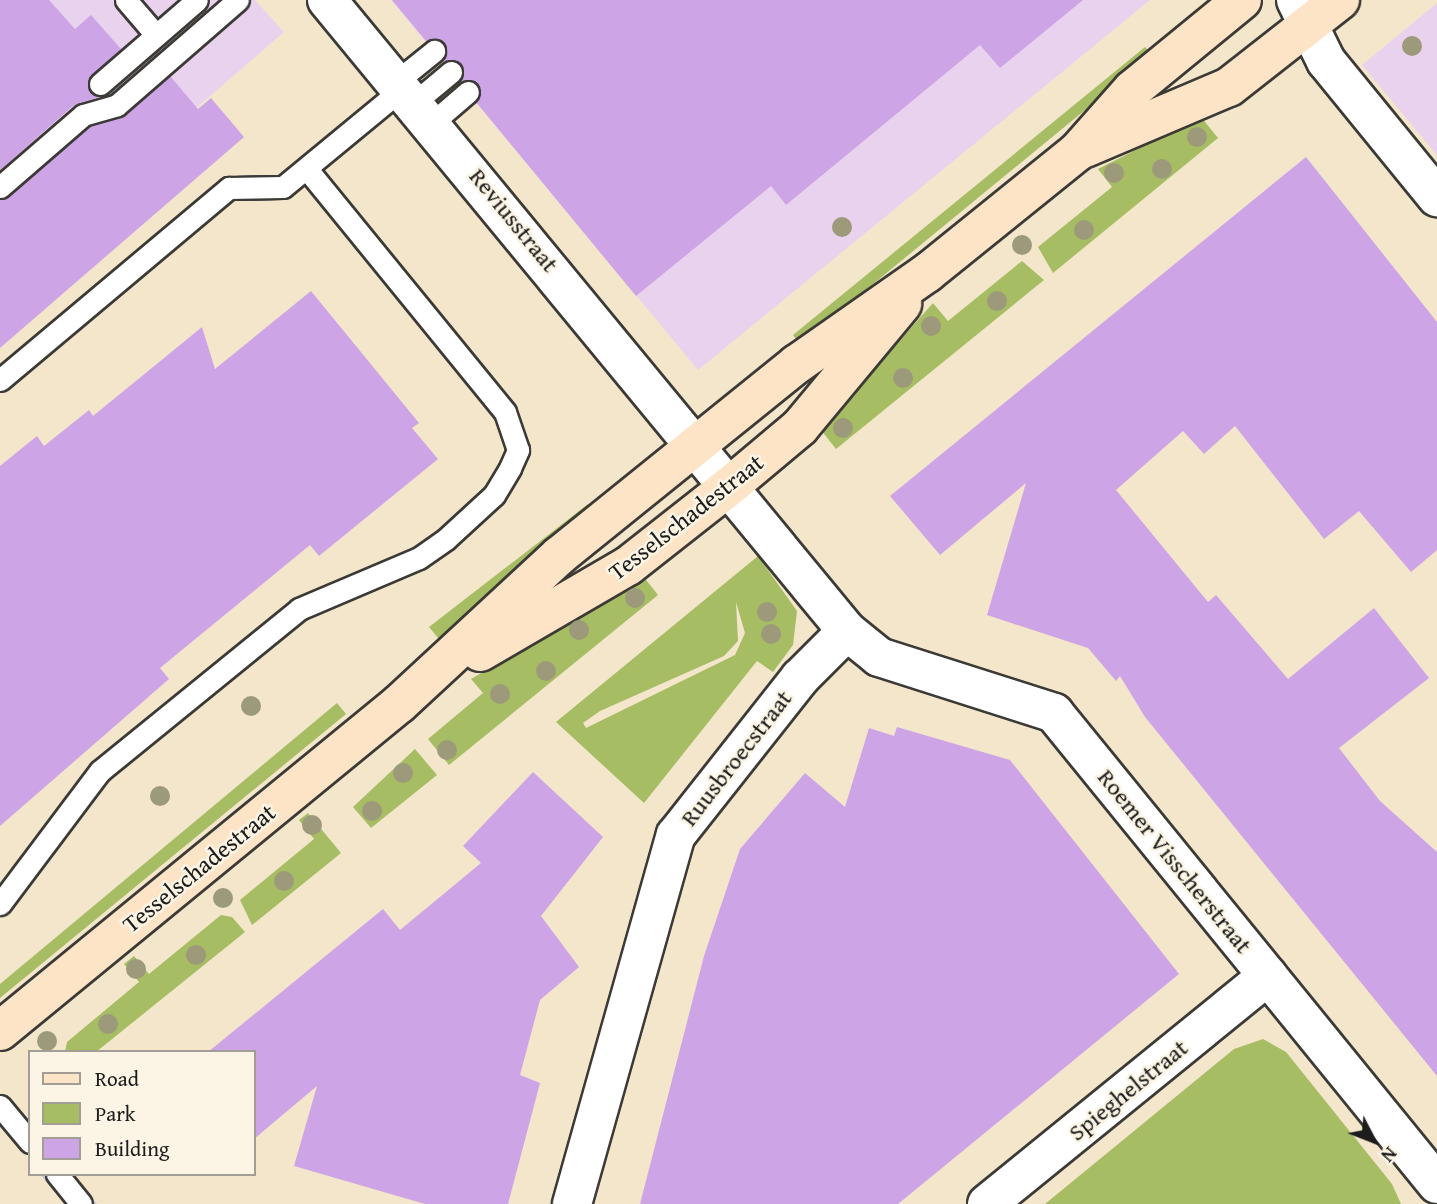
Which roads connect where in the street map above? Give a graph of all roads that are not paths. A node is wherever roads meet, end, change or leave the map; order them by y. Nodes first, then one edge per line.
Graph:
1 (126, 0) edge
2 (198, 0) edge
3 (238, 0) edge
4 (327, 0) edge
5 (1242, 0) edge
6 (1340, 0) edge
7 (1303, 13) edge
8 (156, 35) junction
9 (434, 51) dead end
10 (451, 72) dead end
11 (100, 84) dead end
12 (468, 93) dead end
13 (412, 98) junction
14 (1077, 152) junction
15 (307, 169) junction
16 (0, 187) edge
17 (1437, 197) edge
18 (927, 273) junction
19 (0, 380) edge
20 (698, 444) junction
21 (731, 485) junction
22 (847, 631) junction
23 (399, 704) junction
24 (0, 904) edge
25 (1268, 976) junction
26 (0, 1031) edge
27 (0, 1106) edge
28 (28, 1140) edge
29 (59, 1176) edge
30 (1437, 1184) edge
31 (81, 1204) edge
32 (572, 1204) edge
33 (987, 1204) edge

1 - 8 lane
2 - 8 lane
3 - 16 lane
4 - 13 street, Reviusstraat
5 - 14 main road, Tesselschadestraat
6 - 7 main road, Tesselschadestraat
7 - 14 main road, Tesselschadestraat
7 - 17 street
8 - 11 lane
9 - 13 lane
10 - 13 lane
12 - 13 lane
13 - 15 lane
13 - 20 street, Reviusstraat
14 - 18 main road, Tesselschadestraat
15 - 19 lane
15 - 24 lane
18 - 20 main road, Tesselschadestraat
18 - 21 main road, Tesselschadestraat
20 - 21 street, Reviusstraat
20 - 23 main road, Tesselschadestraat
21 - 22 street
21 - 23 main road, Tesselschadestraat
22 - 25 street, Roemer Visscherstraat
22 - 32 street, Ruusbroecstraat
23 - 26 main road, Tesselschadestraat
25 - 30 street, Roemer Visscherstraat
25 - 33 street, Spieghelstraat
27 - 28 lane
29 - 31 lane

